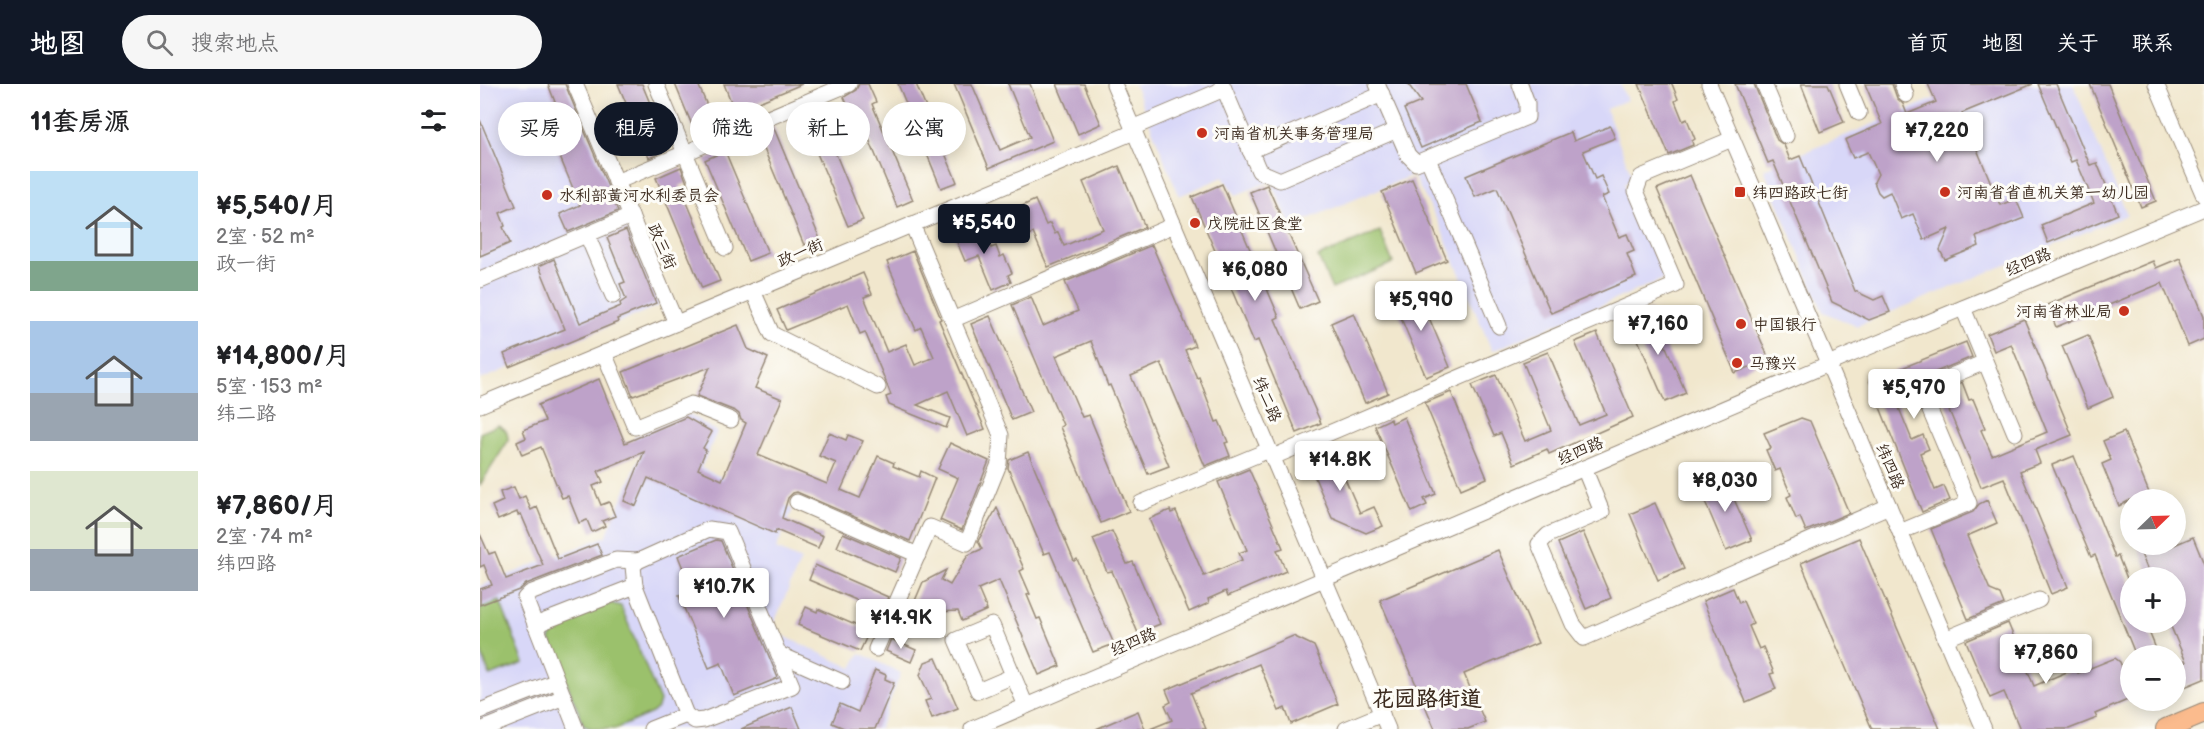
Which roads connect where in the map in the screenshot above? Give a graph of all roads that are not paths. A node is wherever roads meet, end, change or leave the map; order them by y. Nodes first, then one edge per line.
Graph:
1 (575, 84) edge
2 (656, 84) edge
3 (849, 84) edge
4 (1114, 84) edge
5 (1520, 84) edge
6 (1709, 84) edge
7 (1764, 84) edge
8 (1847, 84) edge
9 (2156, 84) edge
10 (1223, 87) edge
11 (1379, 89) edge
12 (1859, 113) dead end
13 (1133, 130) junction
14 (1397, 130) junction
15 (1786, 136) dead end
16 (1732, 139) junction
17 (1250, 151) junction
18 (685, 153) junction
19 (1428, 159) junction
20 (616, 182) junction
21 (2204, 196) edge
22 (2204, 208) edge
23 (631, 216) junction
24 (912, 224) junction
25 (1174, 225) junction
26 (587, 235) junction
27 (725, 248) dead end
28 (480, 280) edge
29 (753, 291) junction
30 (613, 296) dead end
31 (1963, 308) junction
32 (952, 320) junction
33 (676, 323) junction
34 (1499, 326) dead end
35 (604, 353) junction
36 (1985, 362) junction
37 (1828, 364) junction
38 (878, 387) dead end
39 (480, 405) edge
40 (730, 420) dead end
41 (2015, 433) dead end
42 (1271, 453) junction
43 (1584, 468) junction
44 (797, 502) dead end
45 (1141, 503) dead end
46 (1889, 506) junction
47 (1900, 532) junction
48 (918, 555) junction
49 (638, 561) junction
50 (1324, 579) junction
51 (635, 586) junction
52 (2039, 600) dead end
53 (535, 625) junction
54 (1945, 639) junction
55 (876, 649) dead end
56 (778, 654) junction
57 (1013, 676) dead end
58 (557, 681) junction
59 (842, 682) dead end
60 (564, 697) junction
61 (1026, 706) junction
62 (480, 711) edge
63 (2204, 712) edge
64 (1382, 714) junction
65 (686, 715) junction
66 (483, 729) edge
67 (576, 729) edge
68 (651, 729) edge
69 (972, 729) edge
70 (1346, 729) edge
71 (1388, 729) edge
72 (1984, 729) edge
73 (2166, 729) edge

1 - 20 street, 政三街
2 - 18 street
3 - 18 street
4 - 13 street, 纬二路
5 - 19 street
6 - 16 street, 纬四路
7 - 15 street
8 - 12 street
9 - 21 street
10 - 13 street, 政一街
10 - 17 street
11 - 14 street
11 - 17 street
13 - 24 street, 政一街
13 - 25 street, 纬二路
14 - 17 street
14 - 19 street
16 - 37 street, 纬四路
16 - 42 street
18 - 20 street
18 - 27 street
19 - 34 street
20 - 23 street, 政三街
22 - 31 street, 经四路
23 - 26 street
23 - 33 street, 政三街
24 - 29 street, 政一街
24 - 32 street
25 - 32 street
25 - 42 street, 纬二路
26 - 28 street
26 - 30 street
29 - 33 street, 政一街
29 - 38 street
31 - 36 street
31 - 37 street, 经四路
32 - 48 street
33 - 35 street, 政一街
35 - 39 street, 政一街
35 - 40 street
36 - 41 street
36 - 47 street
37 - 43 street, 经四路
37 - 46 street, 纬四路
42 - 45 street
42 - 50 street, 纬二路
43 - 46 street
43 - 50 street, 经四路
44 - 48 street
46 - 47 street, 纬四路
47 - 54 street, 纬四路
48 - 55 street
49 - 51 street
49 - 53 street
49 - 56 street
50 - 61 street, 经四路
50 - 64 street, 纬二路
51 - 53 street
51 - 65 street
52 - 54 street
53 - 58 street
54 - 72 street, 纬四路
56 - 59 street
56 - 65 street
57 - 61 street
58 - 60 street
58 - 62 street
60 - 66 street
60 - 67 street
61 - 69 street, 经四路
63 - 73 main road
64 - 70 street
64 - 71 street, 纬二路
65 - 68 street

